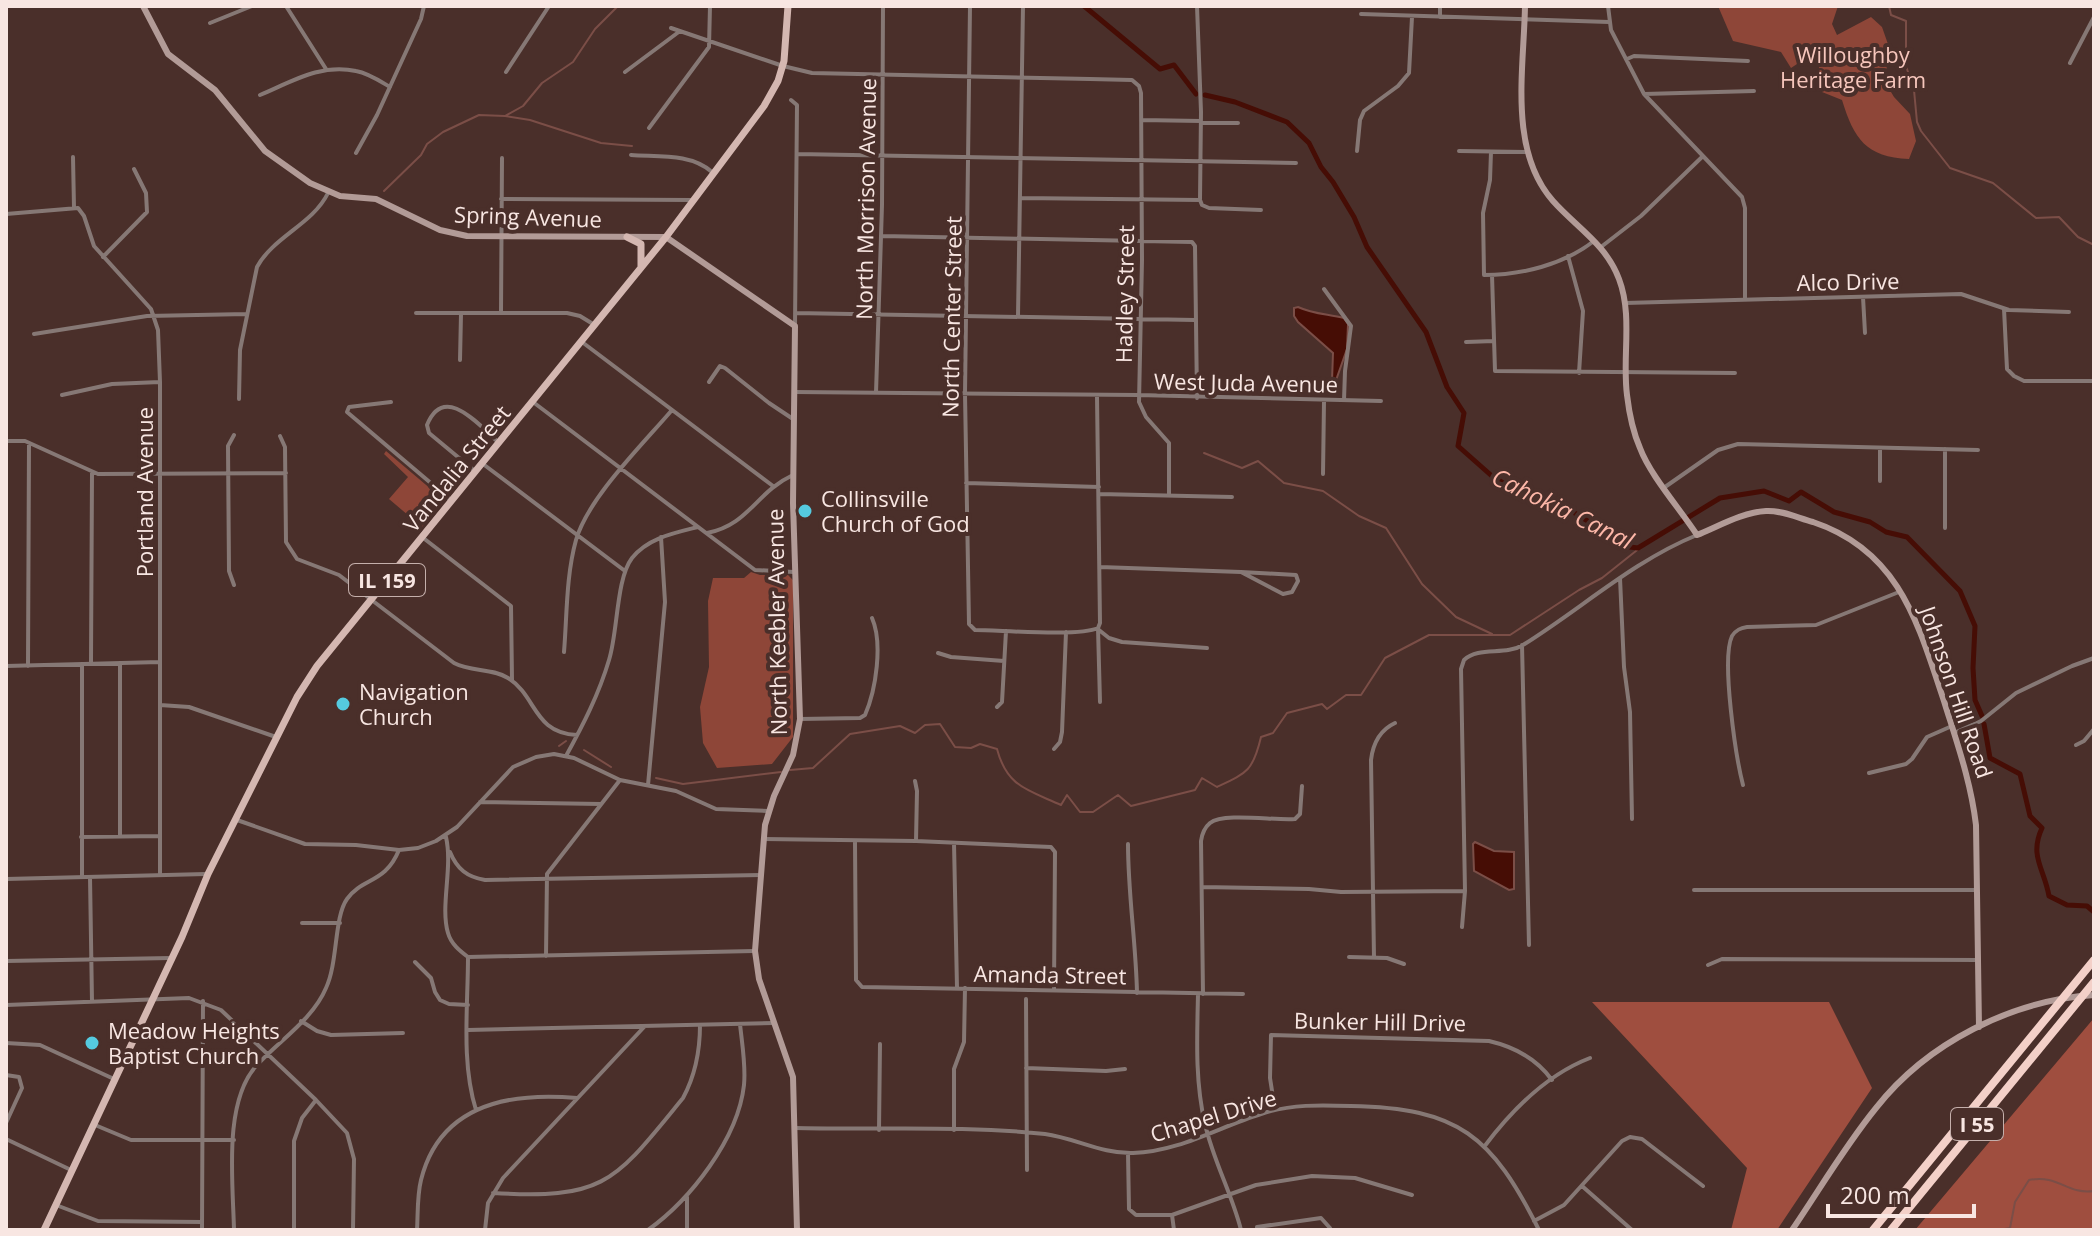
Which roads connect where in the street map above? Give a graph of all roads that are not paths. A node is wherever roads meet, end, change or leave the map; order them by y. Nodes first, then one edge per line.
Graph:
1 (143, 6) edge
2 (252, 6) edge
3 (286, 6) edge
4 (424, 6) edge
5 (549, 6) edge
6 (710, 6) edge
7 (788, 6) edge
8 (883, 6) edge
9 (970, 6) edge
10 (1023, 6) edge
11 (1197, 6) edge
12 (1440, 6) edge
13 (1525, 6) edge
14 (1608, 6) edge
15 (1361, 14) dead end
16 (1412, 17) junction
17 (1440, 17) junction
18 (2094, 17) edge
19 (1525, 20) junction
20 (1609, 22) junction
21 (210, 23) dead end
22 (671, 28) dead end
23 (680, 31) junction
24 (710, 41) junction
25 (1627, 59) junction
26 (1748, 61) dead end
27 (2070, 63) dead end
28 (783, 66) junction
29 (326, 69) junction
30 (506, 72) dead end
31 (625, 72) dead end
32 (884, 75) junction
33 (970, 77) junction
34 (1022, 78) junction
35 (390, 87) junction
36 (1754, 91) dead end
37 (1644, 94) junction
38 (260, 95) dead end
39 (791, 100) dead end
40 (1141, 120) junction
41 (1201, 122) junction
42 (1238, 123) dead end
43 (649, 128) dead end
44 (1357, 151) dead end
45 (1459, 151) dead end
46 (1491, 152) junction
47 (1526, 152) junction
48 (356, 153) dead end
49 (797, 154) junction
50 (631, 155) dead end
51 (883, 156) junction
52 (73, 157) dead end
53 (969, 157) junction
54 (1702, 157) junction
55 (502, 158) dead end
56 (1021, 159) junction
57 (1141, 161) junction
58 (1201, 162) junction
59 (1296, 163) dead end
60 (134, 169) dead end
61 (712, 172) junction
62 (328, 193) junction
63 (1020, 198) junction
64 (501, 199) junction
65 (692, 200) junction
66 (1142, 200) junction
67 (1200, 200) junction
68 (74, 208) junction
69 (1261, 210) dead end
70 (6, 214) edge
71 (882, 236) junction
72 (501, 237) junction
73 (627, 237) junction
74 (666, 237) junction
75 (967, 237) junction
76 (1019, 238) junction
77 (1595, 240) junction
78 (1142, 241) junction
79 (1601, 247) junction
80 (1568, 256) junction
81 (103, 257) junction
82 (641, 268) junction
83 (1492, 275) junction
84 (1324, 289) dead end
85 (1863, 297) junction
86 (1745, 299) junction
87 (1625, 303) junction
88 (2004, 309) junction
89 (2069, 312) dead end
90 (416, 313) dead end
91 (501, 313) junction
92 (795, 313) junction
93 (247, 314) junction
94 (461, 314) junction
95 (879, 314) junction
96 (154, 315) junction
97 (966, 315) junction
98 (1018, 316) junction
99 (1140, 319) junction
100 (1195, 320) junction
101 (595, 326) junction
102 (795, 326) junction
103 (1865, 333) dead end
104 (34, 334) dead end
105 (1494, 341) junction
106 (582, 342) junction
107 (1466, 342) dead end
108 (460, 360) dead end
109 (1579, 373) junction
110 (1735, 373) dead end
111 (1626, 374) junction
112 (2094, 381) edge
113 (160, 382) junction
114 (709, 382) dead end
115 (794, 392) junction
116 (876, 393) junction
117 (965, 394) junction
118 (62, 395) dead end
119 (1138, 395) junction
120 (1097, 396) junction
121 (1197, 398) junction
122 (239, 399) dead end
123 (1324, 400) junction
124 (1344, 400) junction
125 (1381, 401) dead end
126 (391, 402) dead end
127 (533, 402) junction
128 (672, 410) junction
129 (793, 419) junction
130 (234, 435) dead end
131 (280, 436) dead end
132 (6, 441) edge
133 (29, 443) junction
134 (499, 443) junction
135 (1880, 448) junction
136 (1945, 449) junction
137 (1978, 450) dead end
138 (483, 463) junction
139 (622, 471) junction
140 (476, 472) junction
141 (92, 473) junction
142 (228, 473) junction
143 (286, 473) junction
144 (160, 474) junction
145 (1323, 474) dead end
146 (793, 475) junction
147 (1880, 481) dead end
148 (966, 483) junction
149 (773, 486) junction
150 (1099, 487) junction
151 (1665, 487) junction
152 (1099, 494) junction
153 (1169, 496) junction
154 (1232, 497) dead end
155 (452, 501) junction
156 (698, 527) junction
157 (1945, 528) dead end
158 (707, 533) junction
159 (1697, 535) junction
160 (422, 537) junction
161 (578, 537) junction
162 (661, 537) junction
163 (1100, 567) junction
164 (625, 571) junction
165 (796, 572) junction
166 (1241, 572) junction
167 (1620, 578) junction
168 (234, 585) dead end
169 (1902, 591) junction
170 (372, 600) junction
171 (872, 618) dead end
172 (1098, 628) junction
173 (1006, 631) junction
174 (1066, 632) junction
175 (1522, 645) junction
176 (1207, 648) dead end
177 (564, 652) dead end
178 (938, 653) dead end
179 (2094, 658) edge
180 (1004, 661) junction
181 (160, 662) junction
182 (91, 663) junction
183 (120, 663) junction
184 (82, 664) junction
185 (6, 666) edge
186 (28, 666) junction
187 (512, 680) junction
188 (1100, 702) dead end
189 (160, 705) junction
190 (997, 707) dead end
191 (800, 719) junction
192 (1395, 723) dead end
193 (2094, 729) edge
194 (1953, 730) junction
195 (577, 735) junction
196 (276, 737) junction
197 (2076, 745) dead end
198 (1054, 749) dead end
199 (566, 756) junction
200 (1869, 773) dead end
201 (620, 780) junction
202 (915, 781) dead end
203 (648, 785) junction
204 (1743, 785) dead end
205 (1302, 786) dead end
206 (480, 802) junction
207 (601, 804) junction
208 (769, 811) junction
209 (1632, 819) dead end
210 (235, 820) junction
211 (120, 836) junction
212 (160, 836) junction
213 (446, 836) junction
214 (81, 837) junction
215 (764, 839) junction
216 (916, 841) junction
217 (855, 842) junction
218 (954, 843) junction
219 (1128, 844) dead end
220 (399, 850) junction
221 (450, 852) junction
222 (208, 874) junction
223 (160, 875) junction
224 (761, 875) junction
225 (82, 877) junction
226 (90, 877) junction
227 (6, 879) edge
228 (546, 879) junction
229 (1202, 887) junction
230 (1694, 890) dead end
231 (1977, 890) junction
232 (1465, 891) junction
233 (1374, 892) junction
234 (302, 923) dead end
235 (340, 923) junction
236 (1462, 927) dead end
237 (1529, 945) dead end
238 (755, 951) junction
239 (546, 956) junction
240 (468, 957) junction
241 (1349, 957) dead end
242 (171, 958) junction
243 (1374, 958) junction
244 (91, 959) junction
245 (1978, 960) junction
246 (2094, 960) edge
247 (6, 961) edge
248 (415, 962) dead end
249 (1404, 964) dead end
250 (1708, 965) dead end
251 (2094, 982) edge
252 (957, 988) junction
253 (965, 988) junction
254 (1054, 989) junction
255 (1137, 993) junction
256 (1201, 994) junction
257 (1243, 994) dead end
258 (2094, 995) edge
259 (1026, 999) dead end
260 (151, 1001) junction
261 (203, 1001) junction
262 (92, 1003) junction
263 (6, 1005) edge
264 (468, 1005) junction
265 (301, 1021) junction
266 (775, 1023) junction
267 (700, 1024) junction
268 (740, 1024) junction
269 (645, 1026) junction
270 (1979, 1027) junction
271 (468, 1030) junction
272 (403, 1033) dead end
273 (6, 1043) edge
274 (880, 1044) dead end
275 (268, 1053) junction
276 (1590, 1058) dead end
277 (1026, 1068) junction
278 (1125, 1069) dead end
279 (6, 1075) edge
280 (114, 1079) junction
281 (1552, 1080) junction
282 (579, 1098) junction
283 (316, 1100) junction
284 (476, 1110) junction
285 (1275, 1110) junction
286 (6, 1123) edge
287 (93, 1124) junction
288 (795, 1128) junction
289 (879, 1130) junction
290 (954, 1130) junction
291 (1026, 1133) junction
292 (1207, 1133) junction
293 (6, 1139) edge
294 (201, 1140) junction
295 (234, 1140) junction
296 (1484, 1147) junction
297 (1128, 1153) junction
298 (71, 1170) junction
299 (1027, 1170) dead end
300 (1582, 1186) junction
301 (1703, 1186) dead end
302 (493, 1193) junction
303 (1229, 1195) junction
304 (1412, 1195) dead end
305 (687, 1197) junction
306 (56, 1205) junction
307 (1172, 1215) junction
308 (1534, 1221) junction
309 (202, 1222) junction
310 (44, 1230) edge
311 (202, 1230) edge
312 (234, 1230) edge
313 (294, 1230) edge
314 (353, 1230) edge
315 (417, 1230) edge
316 (485, 1230) edge
317 (648, 1230) edge
318 (687, 1230) edge
319 (797, 1230) edge
320 (1174, 1230) edge
321 (1241, 1230) edge
322 (1257, 1230) edge
323 (1330, 1230) edge
324 (1539, 1230) edge
325 (1632, 1230) edge
326 (1792, 1230) edge
327 (1873, 1230) edge
328 (1891, 1230) edge

1 - 62 street, Spring Avenue
2 - 21 street
3 - 29 street
4 - 35 street
5 - 30 street
6 - 24 street
7 - 28 main road, Vandalia Street / IL 159
8 - 32 street, North Morrison Avenue
9 - 33 street, North Center Street
10 - 34 street
11 - 41 street
12 - 17 street
13 - 19 street
14 - 20 street
15 - 16 street
16 - 17 street
16 - 44 street
17 - 19 street
18 - 27 street
19 - 20 street
19 - 47 street
20 - 25 street
22 - 23 street
23 - 24 street
23 - 31 street
24 - 28 street
24 - 43 street
25 - 26 street
25 - 37 street
28 - 32 street
28 - 61 main road, Vandalia Street / IL 159
29 - 35 street
29 - 38 street
32 - 33 street
32 - 51 street, North Morrison Avenue
33 - 34 street
33 - 53 street, North Center Street
34 - 40 street, Hadley Street
34 - 56 street
35 - 48 street
36 - 37 street
37 - 54 street
39 - 49 street, North Keebler Avenue
40 - 41 street
40 - 57 street, Hadley Street
41 - 42 street
41 - 58 street
45 - 46 street
46 - 47 street
46 - 83 street
47 - 77 street
49 - 51 street
49 - 92 street, North Keebler Avenue
50 - 61 street
51 - 53 street
51 - 71 street, North Morrison Avenue
52 - 68 street
53 - 56 street
53 - 75 street, North Center Street
54 - 79 street
54 - 86 street
55 - 64 street
56 - 57 street
56 - 63 street
57 - 58 street
57 - 66 street, Hadley Street
58 - 59 street
58 - 67 street
60 - 81 street
61 - 65 main road, Vandalia Street / IL 159
62 - 72 street, Spring Avenue
62 - 93 street
63 - 66 street
63 - 76 street
64 - 65 street
64 - 72 street
65 - 74 main road, Vandalia Street / IL 159
66 - 67 street
66 - 78 street, Hadley Street
67 - 69 street
68 - 70 street
68 - 81 street
71 - 75 street
71 - 95 street, North Morrison Avenue
72 - 73 street, Spring Avenue
72 - 91 street
73 - 74 street, Spring Avenue
73 - 82 main road
74 - 82 main road, Vandalia Street / IL 159
74 - 102 street
75 - 76 street
75 - 97 street, North Center Street
76 - 78 street
76 - 98 street
77 - 79 street
77 - 80 street
78 - 99 street, Hadley Street
78 - 100 street
79 - 87 street
80 - 83 street
80 - 109 street
81 - 96 street
82 - 101 main road, Vandalia Street / IL 159
83 - 105 street
84 - 124 street
85 - 86 street, Alco Drive
85 - 88 street, Alco Drive
85 - 103 street
86 - 87 street, Alco Drive
87 - 111 street
88 - 89 street, Alco Drive
88 - 112 street
90 - 94 street
91 - 94 street
91 - 101 street
92 - 95 street
92 - 102 street, North Keebler Avenue
93 - 96 street
93 - 122 street
94 - 108 street
95 - 97 street
95 - 116 street, North Morrison Avenue
96 - 104 street
96 - 113 street, Portland Avenue
97 - 98 street
97 - 117 street, North Center Street
98 - 99 street
99 - 100 street
99 - 119 street, Hadley Street
100 - 121 street
101 - 106 main road, Vandalia Street / IL 159
102 - 115 street, North Keebler Avenue
105 - 107 street
105 - 109 street
106 - 127 main road, Vandalia Street / IL 159
106 - 128 street
109 - 111 street
110 - 111 street
111 - 151 street
113 - 118 street
113 - 144 street, Portland Avenue
114 - 129 street
115 - 116 street, West Juda Avenue
115 - 129 street, North Keebler Avenue
116 - 117 street, West Juda Avenue
117 - 120 street, West Juda Avenue
117 - 148 street, North Center Street
119 - 120 street, West Juda Avenue
119 - 121 street, West Juda Avenue
119 - 153 street, Hadley Street
120 - 150 street
121 - 123 street, West Juda Avenue
123 - 124 street, West Juda Avenue
123 - 145 street
124 - 125 street, West Juda Avenue
126 - 155 street
127 - 134 main road, Vandalia Street / IL 159
127 - 139 street
128 - 139 street
128 - 149 street
129 - 146 street, North Keebler Avenue
130 - 142 street
131 - 143 street
132 - 133 street
133 - 141 street
133 - 186 street
134 - 138 main road, Vandalia Street / IL 159
134 - 140 street
135 - 136 street
135 - 147 street
135 - 151 street
136 - 137 street
136 - 157 street
138 - 140 main road, Vandalia Street / IL 159
138 - 161 street
139 - 156 street
139 - 161 street
140 - 155 main road, Vandalia Street / IL 159
141 - 144 street
141 - 182 street
142 - 143 street
142 - 144 street
142 - 168 street
143 - 170 street
144 - 181 street, Portland Avenue
146 - 149 street
146 - 165 street, North Keebler Avenue
148 - 150 street
148 - 173 street, North Center Street
149 - 158 street
150 - 152 street
151 - 159 street
152 - 153 street
152 - 163 street
153 - 154 street
155 - 160 main road, Vandalia Street / IL 159
156 - 158 street
156 - 162 street
158 - 165 street
159 - 167 street, Johnson Hill Road
159 - 169 street, Johnson Hill Road
160 - 170 main road, Vandalia Street / IL 159
160 - 187 street
161 - 164 street
161 - 177 street
162 - 164 street
162 - 203 street
163 - 166 street
163 - 172 street
164 - 195 street
165 - 191 street, North Keebler Avenue
166 - 166 street
167 - 175 street, Johnson Hill Road
167 - 209 street
169 - 194 street, Johnson Hill Road
169 - 204 street
170 - 187 street
170 - 196 main road, Vandalia Street / IL 159
171 - 191 street
172 - 174 street
172 - 176 street
172 - 188 street
173 - 174 street
173 - 180 street
174 - 198 street
175 - 232 street, Johnson Hill Road
175 - 237 street
178 - 180 street
179 - 194 street
180 - 190 street
181 - 183 street
181 - 189 street, Portland Avenue
182 - 183 street
182 - 184 street
183 - 211 street
184 - 186 street
184 - 214 street
185 - 186 street
187 - 195 street
189 - 196 street
189 - 212 street, Portland Avenue
191 - 208 street, North Keebler Avenue
192 - 233 street
193 - 197 street
194 - 200 street
194 - 231 street, Johnson Hill Road
195 - 199 street
196 - 210 main road, Vandalia Street / IL 159
199 - 201 street
199 - 206 street
201 - 203 street
201 - 207 street
202 - 216 street
203 - 208 street
205 - 229 street
206 - 207 street
206 - 213 street
207 - 228 street
208 - 215 street, North Keebler Avenue
210 - 220 street
210 - 222 main road, Vandalia Street / IL 159
211 - 212 street
211 - 214 street
212 - 223 street, Portland Avenue
213 - 220 street
213 - 221 street
214 - 225 street
215 - 217 street
215 - 224 street, North Keebler Avenue
216 - 217 street
216 - 218 street
217 - 252 street, Amanda Street
218 - 252 street
218 - 254 street
219 - 255 street
220 - 235 street
221 - 228 street
221 - 240 street
222 - 223 street
222 - 242 main road, Vandalia Street / IL 159
223 - 226 street
224 - 228 street
224 - 238 street, North Keebler Avenue
225 - 226 street
225 - 227 street
226 - 244 street
228 - 239 street
229 - 233 street
229 - 256 street
230 - 231 street
231 - 245 street, Johnson Hill Road
232 - 233 street
232 - 236 street
233 - 243 street
234 - 235 street
235 - 265 street
238 - 239 street
238 - 266 street, North Keebler Avenue
239 - 240 street
240 - 264 street
241 - 243 street
242 - 244 street
242 - 260 main road, Vandalia Street / IL 159
243 - 249 street
244 - 247 street
244 - 262 street
245 - 250 street
245 - 270 street, Johnson Hill Road
246 - 327 highway, I 55
248 - 264 street
251 - 328 highway, I 55
252 - 253 street, Amanda Street
253 - 254 street, Amanda Street
253 - 290 street
254 - 255 street, Amanda Street
255 - 256 street, Amanda Street
256 - 257 street, Amanda Street
256 - 292 street
258 - 270 street
259 - 277 street
260 - 261 street
260 - 262 street
260 - 280 main road, Vandalia Street / IL 159
261 - 275 street
261 - 294 street
262 - 263 street
264 - 271 street
265 - 272 street
265 - 275 street
266 - 268 street
266 - 288 street, North Keebler Avenue
267 - 268 street
267 - 269 street
267 - 302 street
268 - 305 street
269 - 271 street
269 - 282 street
270 - 326 street
271 - 284 street
273 - 280 street
274 - 289 street
275 - 283 street
275 - 295 street
276 - 281 street
277 - 278 street
277 - 291 street
279 - 286 street
280 - 287 main road, Vandalia Street / IL 159
281 - 285 street, Bunker Hill Drive
281 - 296 street
282 - 284 street
282 - 302 street
283 - 313 street
283 - 314 street
284 - 315 street
285 - 292 street, Chapel Drive
285 - 296 street, Chapel Drive
287 - 294 street
287 - 298 main road, Vandalia Street / IL 159
288 - 289 street, Chapel Drive
288 - 319 street, North Keebler Avenue
289 - 290 street, Chapel Drive
290 - 291 street, Chapel Drive
291 - 297 street, Chapel Drive
291 - 299 street
292 - 297 street, Chapel Drive
292 - 303 street
293 - 298 street
294 - 295 street
294 - 309 street
295 - 312 street
296 - 308 street, Chapel Drive
297 - 307 street
298 - 306 main road, Vandalia Street / IL 159
300 - 301 street
300 - 308 street
300 - 325 street
302 - 316 street
303 - 304 street
303 - 307 street
303 - 321 street
305 - 317 street
305 - 318 street
306 - 309 street
306 - 310 main road, Vandalia Street / IL 159
307 - 320 street
308 - 324 street, Chapel Drive
309 - 311 street
322 - 323 street

